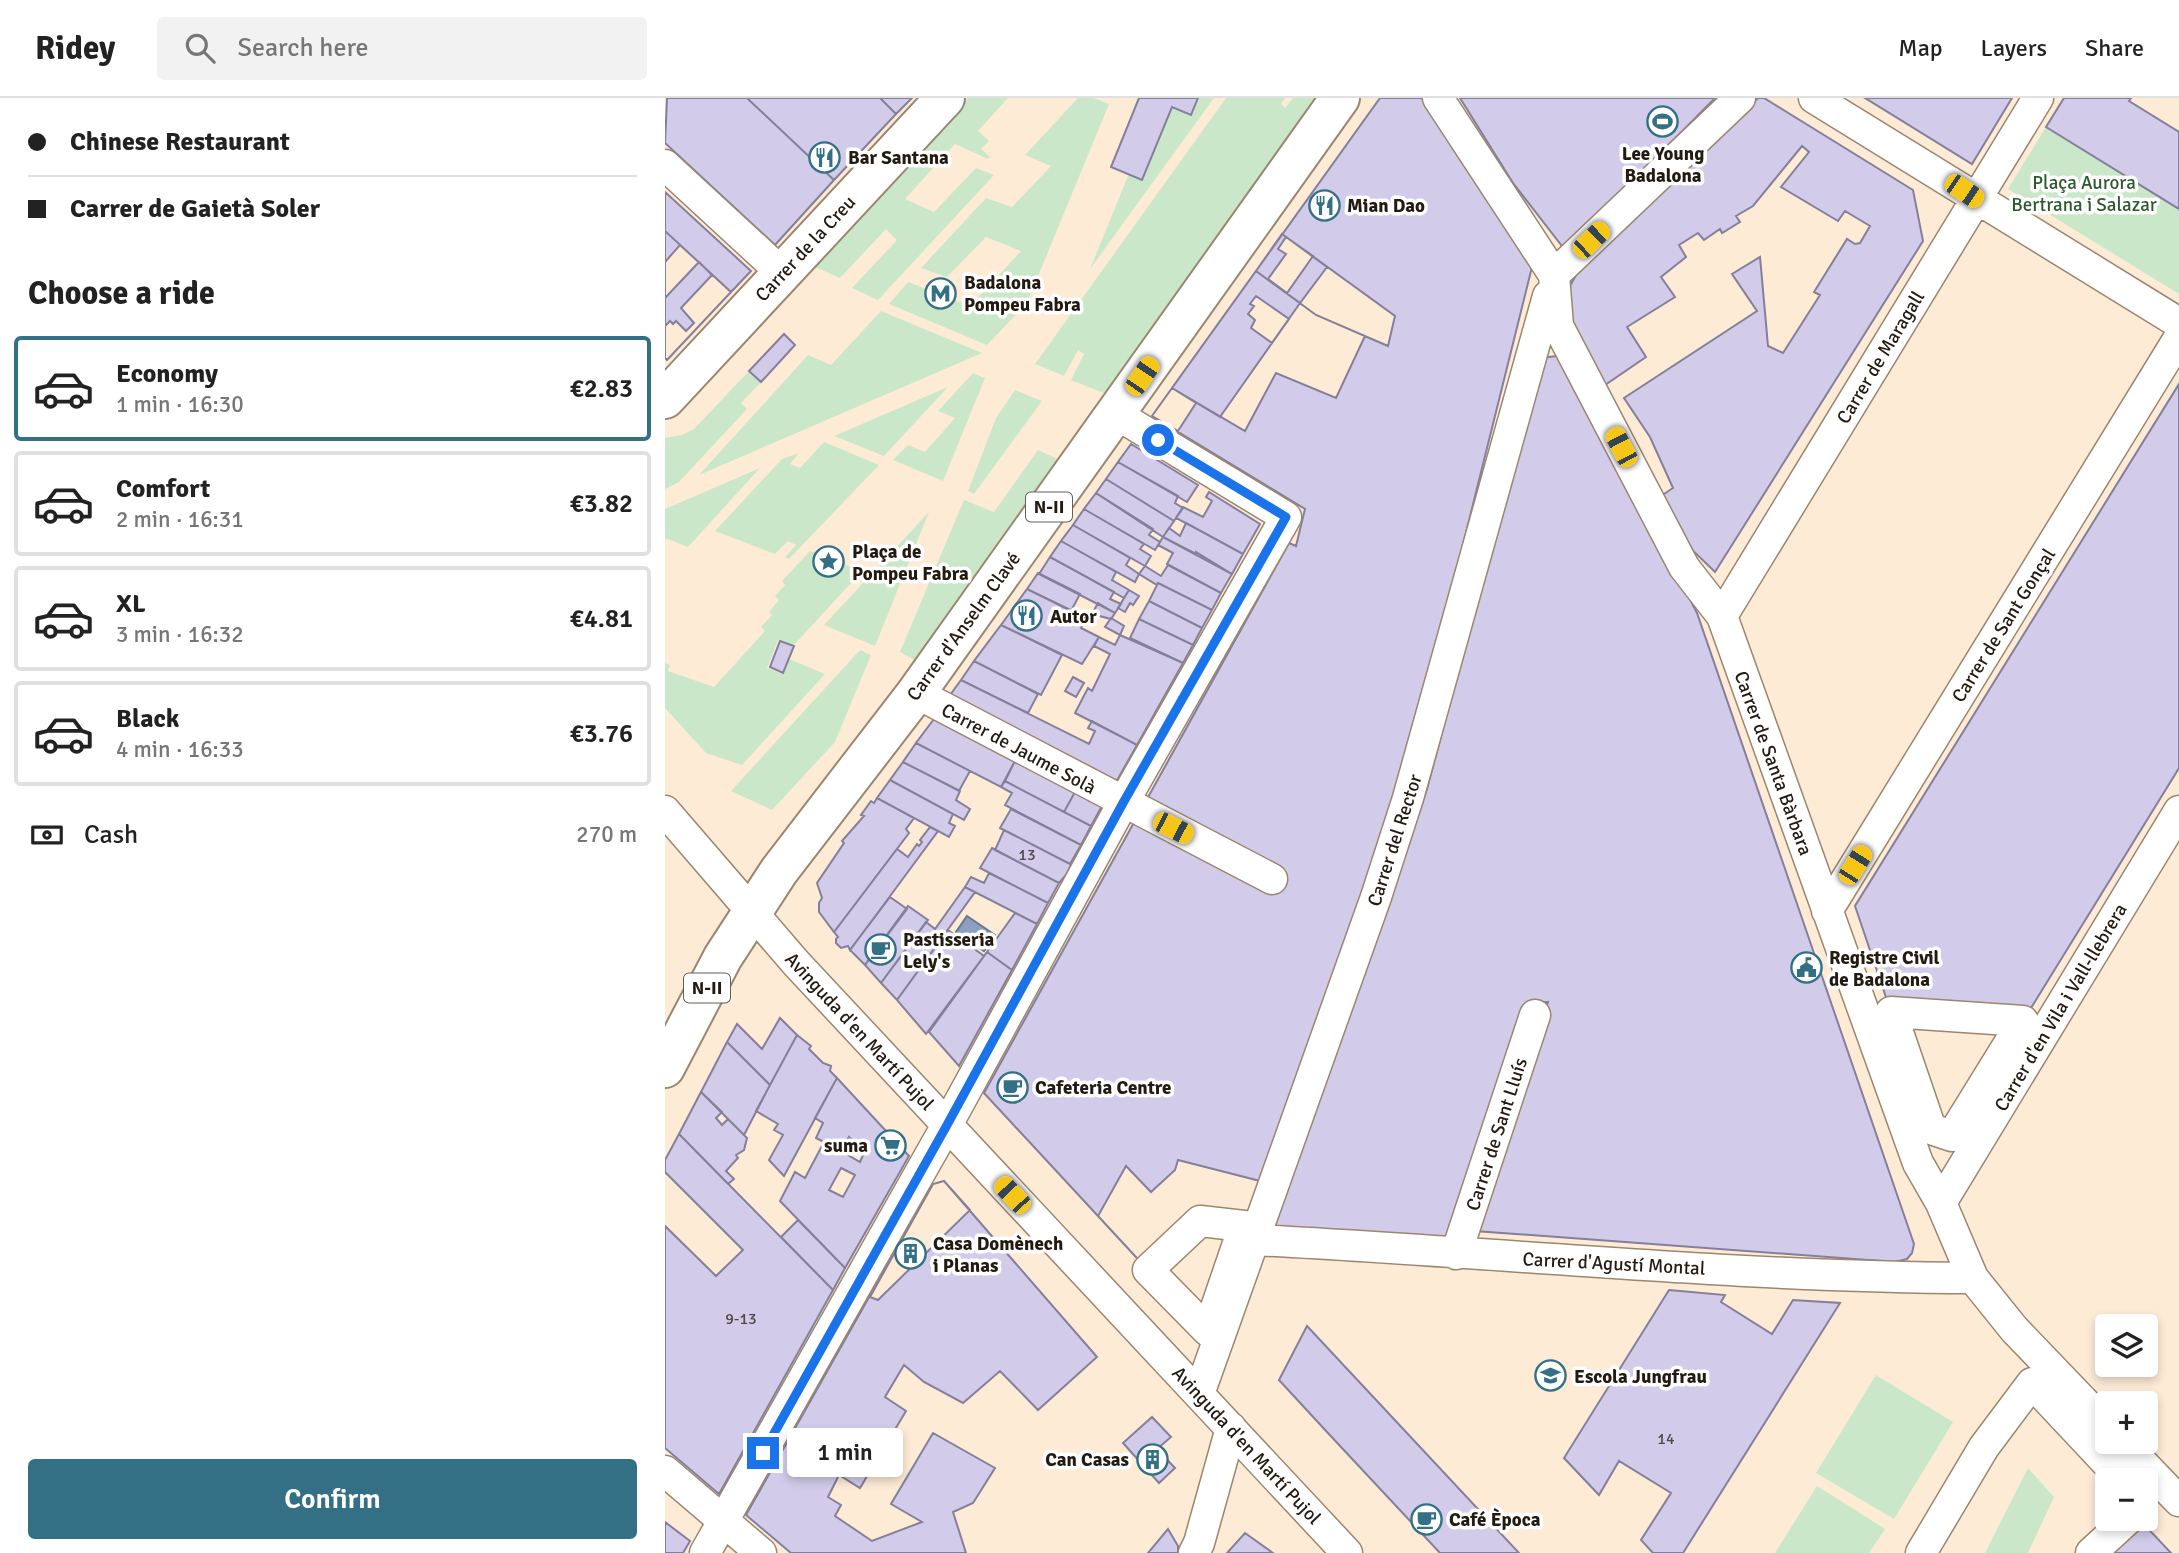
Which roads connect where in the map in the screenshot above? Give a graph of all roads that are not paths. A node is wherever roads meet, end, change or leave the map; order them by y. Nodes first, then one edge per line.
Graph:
1 (945, 98) edge
2 (1340, 98) edge
3 (1438, 98) edge
4 (1741, 98) edge
5 (1814, 98) edge
6 (2038, 98) edge
7 (665, 165) edge
8 (1976, 199) junction
9 (782, 273) junction
10 (1554, 275) junction
11 (2179, 323) edge
12 (2179, 338) edge
13 (665, 399) edge
14 (1116, 414) junction
15 (1722, 616) junction
16 (916, 693) junction
17 (1123, 803) junction
18 (665, 811) edge
19 (2179, 811) edge
20 (1272, 879) dead end
21 (752, 911) junction
22 (1827, 911) junction
23 (1891, 1012) joint
24 (1535, 1015) dead end
25 (665, 1068) edge
26 (947, 1125) junction
27 (1941, 1203) junction
28 (1255, 1240) junction
29 (1456, 1254) junction
30 (1973, 1278) junction
31 (1199, 1394) junction
32 (2095, 1413) edge
33 (1231, 1429) junction
34 (2133, 1454) edge
35 (2112, 1468) edge
36 (665, 1471) edge
37 (2179, 1502) edge
38 (724, 1523) junction
39 (2115, 1531) edge
40 (705, 1553) edge
41 (719, 1553) edge
42 (748, 1553) edge
43 (761, 1553) edge
44 (1194, 1553) edge
45 (1347, 1553) edge
46 (1921, 1553) edge
47 (2091, 1553) edge

1 - 9 main road, Carrer de la Creu
2 - 14 main road, Carrer d'Anselm Clavé / N-II
3 - 10 street, Carrer de Santa Bàrbara
4 - 10 street
5 - 8 street
6 - 8 street, Carrer de Maragall
7 - 9 street
8 - 11 street
8 - 15 street, Carrer de Maragall
9 - 13 main road, Carrer de la Creu
10 - 15 street, Carrer de Santa Bàrbara
10 - 28 street, Carrer del Rector
12 - 22 street, Carrer de Sant Gonçal
14 - 16 main road, Carrer d'Anselm Clavé / N-II
14 - 17 street
15 - 22 street, Carrer de Santa Bàrbara
16 - 17 street, Carrer de Jaume Solà
16 - 21 main road, Carrer d'Anselm Clavé / N-II
17 - 20 street, Carrer de Jaume Solà
17 - 26 street
18 - 21 street, Avinguda d'en Martí Pujol
19 - 27 street, Carrer d'en Vila i Vall-llebrera
21 - 25 main road, N-II
21 - 26 street, Avinguda d'en Martí Pujol
22 - 27 street, Carrer de Santa Bàrbara
23 - 23 street
24 - 29 street, Carrer de Sant Lluís
26 - 31 street, Avinguda d'en Martí Pujol
26 - 38 street
27 - 30 street, Carrer de Santa Bàrbara
28 - 29 street, Carrer d'Agustí Montal
28 - 31 street, Carrer del Rector
29 - 30 street, Carrer d'Agustí Montal
30 - 32 street, Carrer de Santa Bàrbara
31 - 33 street, Avinguda d'en Martí Pujol
33 - 44 street
33 - 45 street, Avinguda d'en Martí Pujol
34 - 37 street
35 - 46 street
36 - 38 street
38 - 40 street
38 - 43 street
39 - 47 street
41 - 42 street

